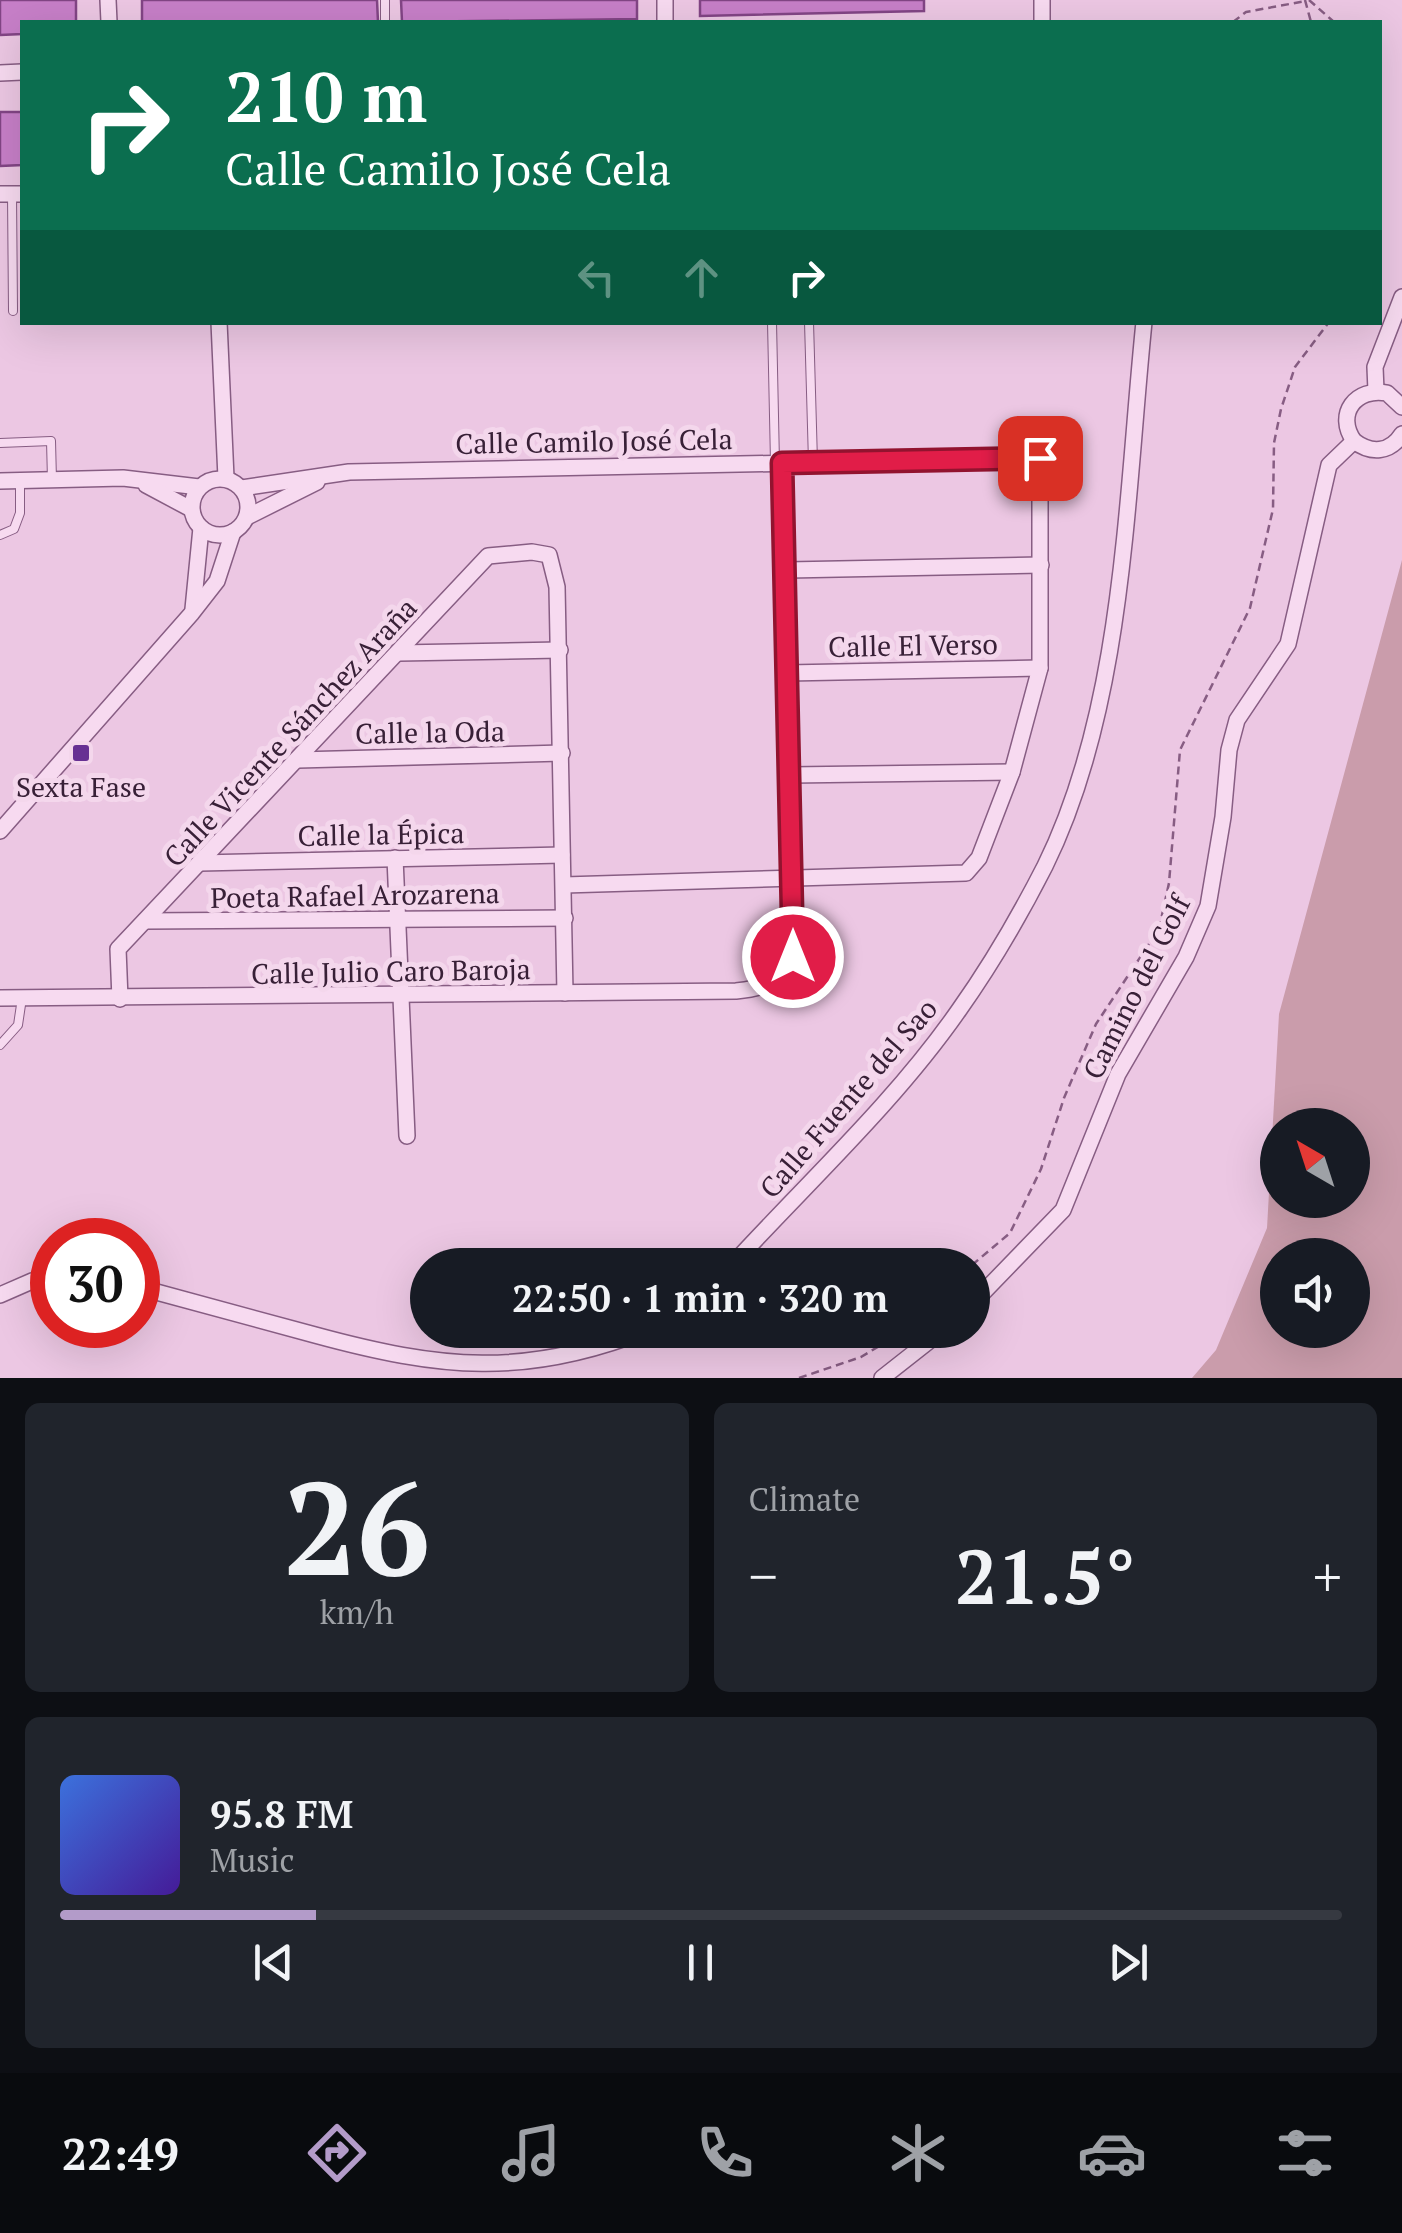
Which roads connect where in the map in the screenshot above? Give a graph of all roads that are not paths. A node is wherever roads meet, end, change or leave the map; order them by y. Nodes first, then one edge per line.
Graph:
1 (12, 194) edge
2 (1402, 297) edge
3 (14, 311) dead end
4 (219, 325) edge
5 (772, 325) edge
6 (809, 325) edge
7 (1144, 325) edge
8 (1376, 391) junction
9 (1402, 407) edge
10 (1402, 434) edge
11 (1354, 441) junction
12 (224, 442) junction
13 (0, 443) edge
14 (813, 462) junction
15 (778, 463) junction
16 (330, 476) junction
17 (123, 478) junction
18 (226, 478) junction
19 (52, 480) junction
20 (0, 481) edge
21 (20, 481) junction
22 (203, 484) junction
23 (242, 488) junction
24 (191, 509) junction
25 (247, 517) junction
26 (201, 528) junction
27 (234, 532) junction
28 (0, 536) edge
29 (1041, 565) junction
30 (788, 570) junction
31 (192, 613) junction
32 (560, 650) junction
33 (399, 653) junction
34 (1040, 668) junction
35 (786, 673) junction
36 (562, 753) junction
37 (298, 760) junction
38 (1012, 772) junction
39 (791, 775) junction
40 (0, 831) edge
41 (562, 854) junction
42 (396, 858) junction
43 (200, 863) junction
44 (793, 880) junction
45 (564, 885) junction
46 (565, 918) junction
47 (398, 919) junction
48 (145, 922) junction
49 (565, 993) junction
50 (401, 997) junction
51 (0, 998) edge
52 (22, 998) junction
53 (120, 999) junction
54 (0, 1045) edge
55 (408, 1136) dead end
56 (748, 1248) edge
57 (990, 1285) edge
58 (30, 1286) edge
59 (160, 1293) edge
60 (0, 1295) edge
61 (606, 1348) edge
62 (920, 1348) edge
63 (882, 1378) edge

1 - 3 lane
2 - 8 street
4 - 12 street
5 - 15 lane
6 - 14 lane
7 - 56 street, Calle Fuente del Sao
8 - 9 street
8 - 11 street
10 - 11 street
11 - 57 street, Camino del Golf
12 - 18 street
12 - 22 street
13 - 19 lane
14 - 15 street, Calle Camilo José Cela
14 - 29 street, Calle Camilo José Cela
15 - 16 street, Calle Camilo José Cela
15 - 30 street
16 - 23 street, Calle Camilo José Cela
16 - 25 street, Calle Camilo José Cela
17 - 19 street
17 - 22 street
17 - 24 street
18 - 22 street
18 - 23 street
19 - 21 street
20 - 21 street
21 - 28 lane
22 - 24 street
23 - 25 street
24 - 26 street
25 - 27 street
26 - 27 street
26 - 31 street
27 - 31 street
29 - 30 street
29 - 34 street
30 - 35 street
31 - 40 street
32 - 33 street
32 - 33 street, Calle Vicente Sánchez Araña
32 - 36 street
33 - 37 street, Calle Vicente Sánchez Araña
34 - 35 street, Calle El Verso
34 - 38 street
35 - 39 street
36 - 37 street, Calle la Oda
36 - 41 street
37 - 43 street, Calle Vicente Sánchez Araña
38 - 39 street
38 - 44 street
39 - 44 street
41 - 42 street, Calle la Épica
41 - 45 street
42 - 43 street, Calle la Épica
42 - 47 street
43 - 48 street, Calle Vicente Sánchez Araña
44 - 45 street
44 - 49 street, Calle Julio Caro Baroja
45 - 46 street
46 - 47 street, Poeta Rafael Arozarena
46 - 49 street
47 - 48 street, Poeta Rafael Arozarena
47 - 50 street
48 - 53 street, Calle Vicente Sánchez Araña
49 - 50 street, Calle Julio Caro Baroja
50 - 53 street, Calle Julio Caro Baroja
50 - 55 street
51 - 52 street, Calle Julio Caro Baroja
52 - 53 street, Calle Julio Caro Baroja
52 - 54 lane
58 - 60 street
59 - 61 street
62 - 63 street

